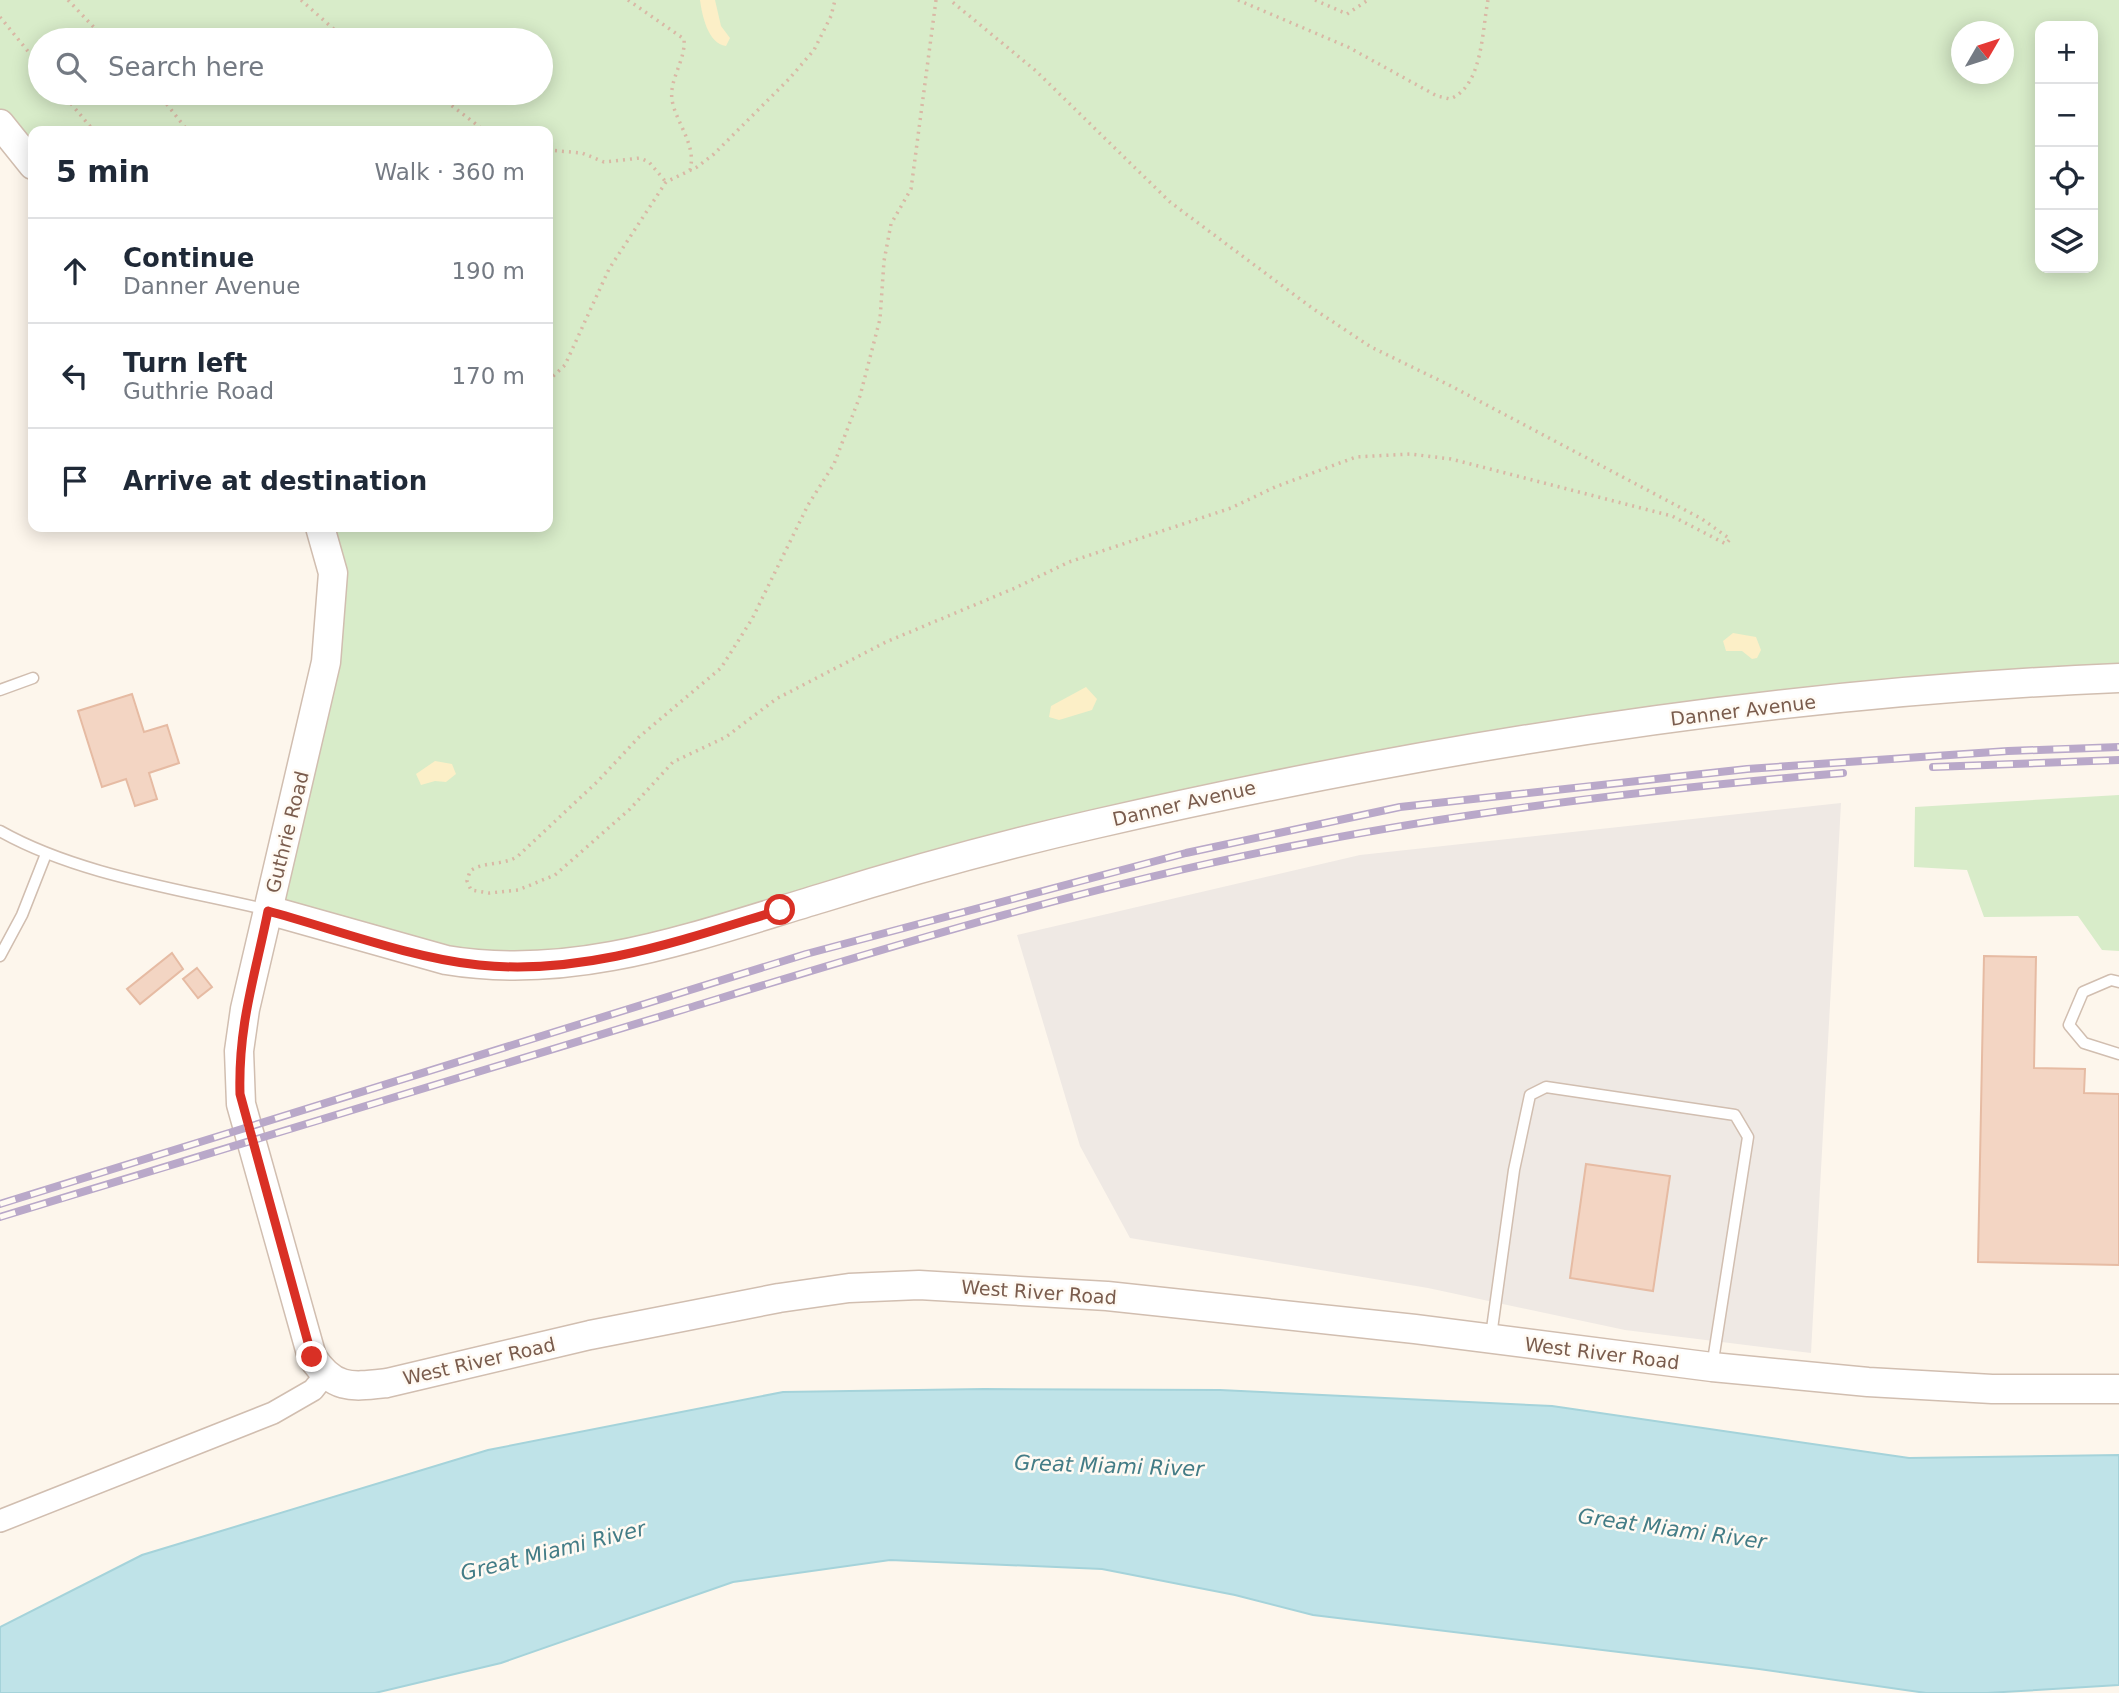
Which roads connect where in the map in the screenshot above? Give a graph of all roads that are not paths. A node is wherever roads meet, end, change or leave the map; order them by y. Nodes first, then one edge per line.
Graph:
1 (0, 124) edge
2 (28, 158) edge
3 (321, 532) edge
4 (33, 678) dead end
5 (2119, 678) edge
6 (0, 690) edge
7 (0, 831) edge
8 (46, 854) junction
9 (268, 911) junction
10 (0, 956) edge
11 (2119, 982) edge
12 (2119, 1054) edge
13 (1490, 1339) junction
14 (1712, 1367) junction
15 (325, 1375) junction
16 (2119, 1389) edge
17 (0, 1521) edge

1 - 2 street
3 - 9 street, Guthrie Road
4 - 6 lane
5 - 9 street, Danner Avenue
7 - 8 lane
8 - 9 lane
8 - 10 lane
9 - 15 street, Guthrie Road
11 - 12 lane
13 - 14 street, West River Road
13 - 14 lane
13 - 15 street, West River Road
14 - 16 street, West River Road
15 - 17 street

